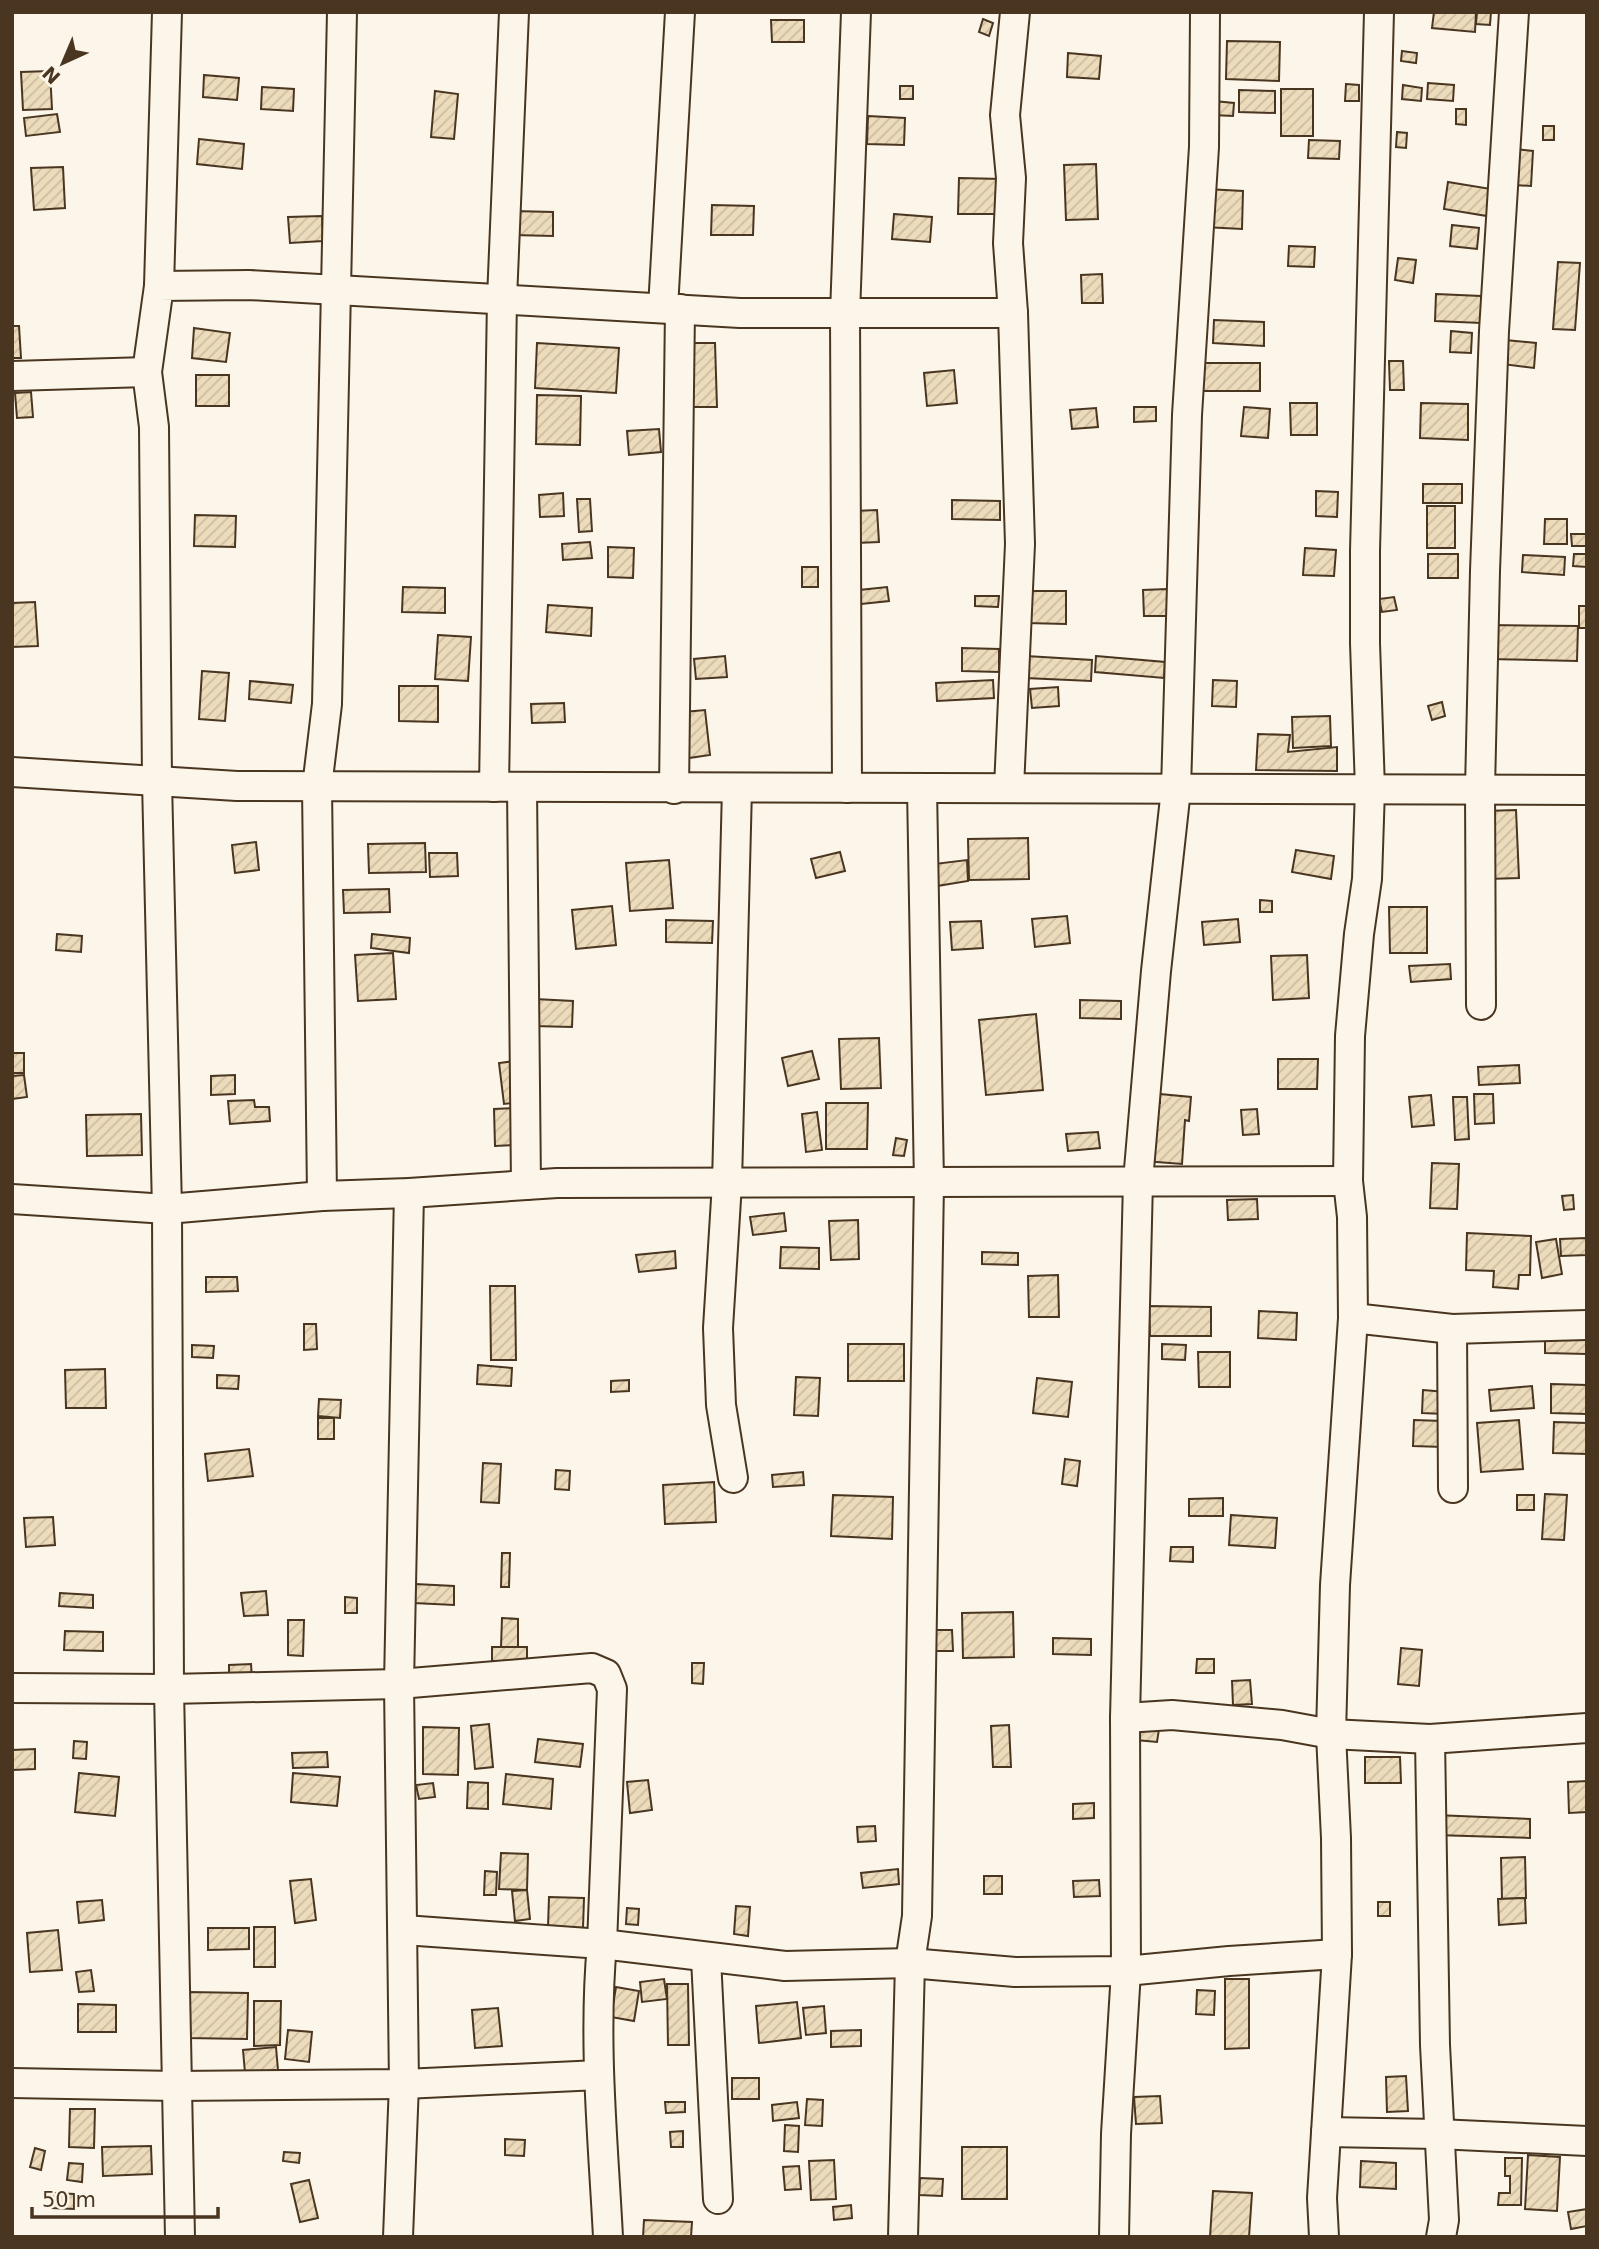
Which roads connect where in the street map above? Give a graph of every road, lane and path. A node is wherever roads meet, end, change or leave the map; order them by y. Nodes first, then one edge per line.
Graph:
1 (167, 12) edge
2 (342, 12) edge
3 (513, 12) edge
4 (680, 12) edge
5 (856, 12) edge
6 (1015, 12) edge
7 (1205, 12) edge
8 (1379, 12) edge
9 (1514, 12) edge
10 (159, 286) junction
11 (337, 290) junction
12 (502, 299) junction
13 (672, 308) junction
14 (1013, 313) junction
15 (845, 314) junction
16 (148, 372) junction
17 (12, 376) edge
18 (12, 772) edge
19 (157, 781) junction
20 (317, 787) junction
21 (494, 787) junction
22 (522, 788) junction
23 (848, 788) junction
24 (922, 788) junction
25 (674, 789) junction
26 (737, 789) junction
27 (1009, 789) junction
28 (1176, 789) junction
29 (1370, 789) junction
30 (1479, 789) junction
31 (1587, 790) edge
32 (1481, 1005) dead end
33 (1138, 1181) junction
34 (1348, 1181) junction
35 (727, 1183) junction
36 (929, 1183) junction
37 (526, 1185) junction
38 (409, 1193) junction
39 (322, 1196) junction
40 (12, 1199) edge
41 (167, 1209) junction
42 (1353, 1318) junction
43 (1587, 1325) edge
44 (1452, 1329) junction
45 (733, 1478) dead end
46 (1453, 1488) dead end
47 (399, 1684) junction
48 (12, 1688) edge
49 (169, 1689) junction
50 (1125, 1718) junction
51 (1587, 1728) edge
52 (1331, 1734) junction
53 (1430, 1739) junction
54 (404, 1930) junction
55 (602, 1944) junction
56 (1337, 1954) junction
57 (706, 1958) junction
58 (911, 1963) junction
59 (1126, 1971) junction
60 (599, 2075) junction
61 (12, 2083) edge
62 (404, 2084) junction
63 (176, 2086) junction
64 (1326, 2132) junction
65 (1438, 2134) junction
66 (1587, 2141) edge
67 (718, 2199) dead end
68 (180, 2237) edge
69 (398, 2237) edge
70 (608, 2237) edge
71 (903, 2237) edge
72 (1114, 2237) edge
73 (1324, 2237) edge
74 (1441, 2237) edge

1 - 10 street
2 - 11 street
3 - 12 street
4 - 13 street
5 - 15 street
6 - 14 street
7 - 28 street
8 - 29 street
9 - 30 street
10 - 11 street
10 - 16 street
11 - 12 street
11 - 20 street
12 - 13 street
12 - 21 street
13 - 15 street
13 - 25 street
14 - 15 street
14 - 27 street
15 - 23 street
16 - 17 street
16 - 19 street
18 - 19 street
19 - 20 street
19 - 41 street
20 - 21 street
20 - 39 street
21 - 22 street
22 - 25 street
22 - 37 street
23 - 24 street
23 - 26 street
24 - 27 street
24 - 36 street
25 - 26 street
26 - 35 street
27 - 28 street
28 - 29 street
28 - 33 street
29 - 30 street
29 - 34 street
30 - 31 street
30 - 32 street
33 - 34 street
33 - 36 street
33 - 50 street
34 - 42 street
35 - 36 street
35 - 37 street
35 - 45 street
36 - 58 street
37 - 38 street
38 - 39 street
38 - 47 street
39 - 41 street
40 - 41 street
41 - 49 street
42 - 44 street
42 - 52 street
43 - 44 street
44 - 46 street
47 - 49 street
47 - 54 street
47 - 55 street
48 - 49 street
49 - 63 street
50 - 52 street
50 - 59 street
51 - 53 street
52 - 53 street
52 - 56 street
53 - 65 street
54 - 55 street
54 - 62 street
55 - 57 street
55 - 60 street
56 - 59 street
56 - 64 street
57 - 58 street
57 - 67 street
58 - 59 street
58 - 71 street
59 - 72 street
60 - 62 street
60 - 70 street
61 - 63 street
62 - 63 street
62 - 69 street
63 - 68 street
64 - 65 street
64 - 73 street
65 - 66 street
65 - 74 street

